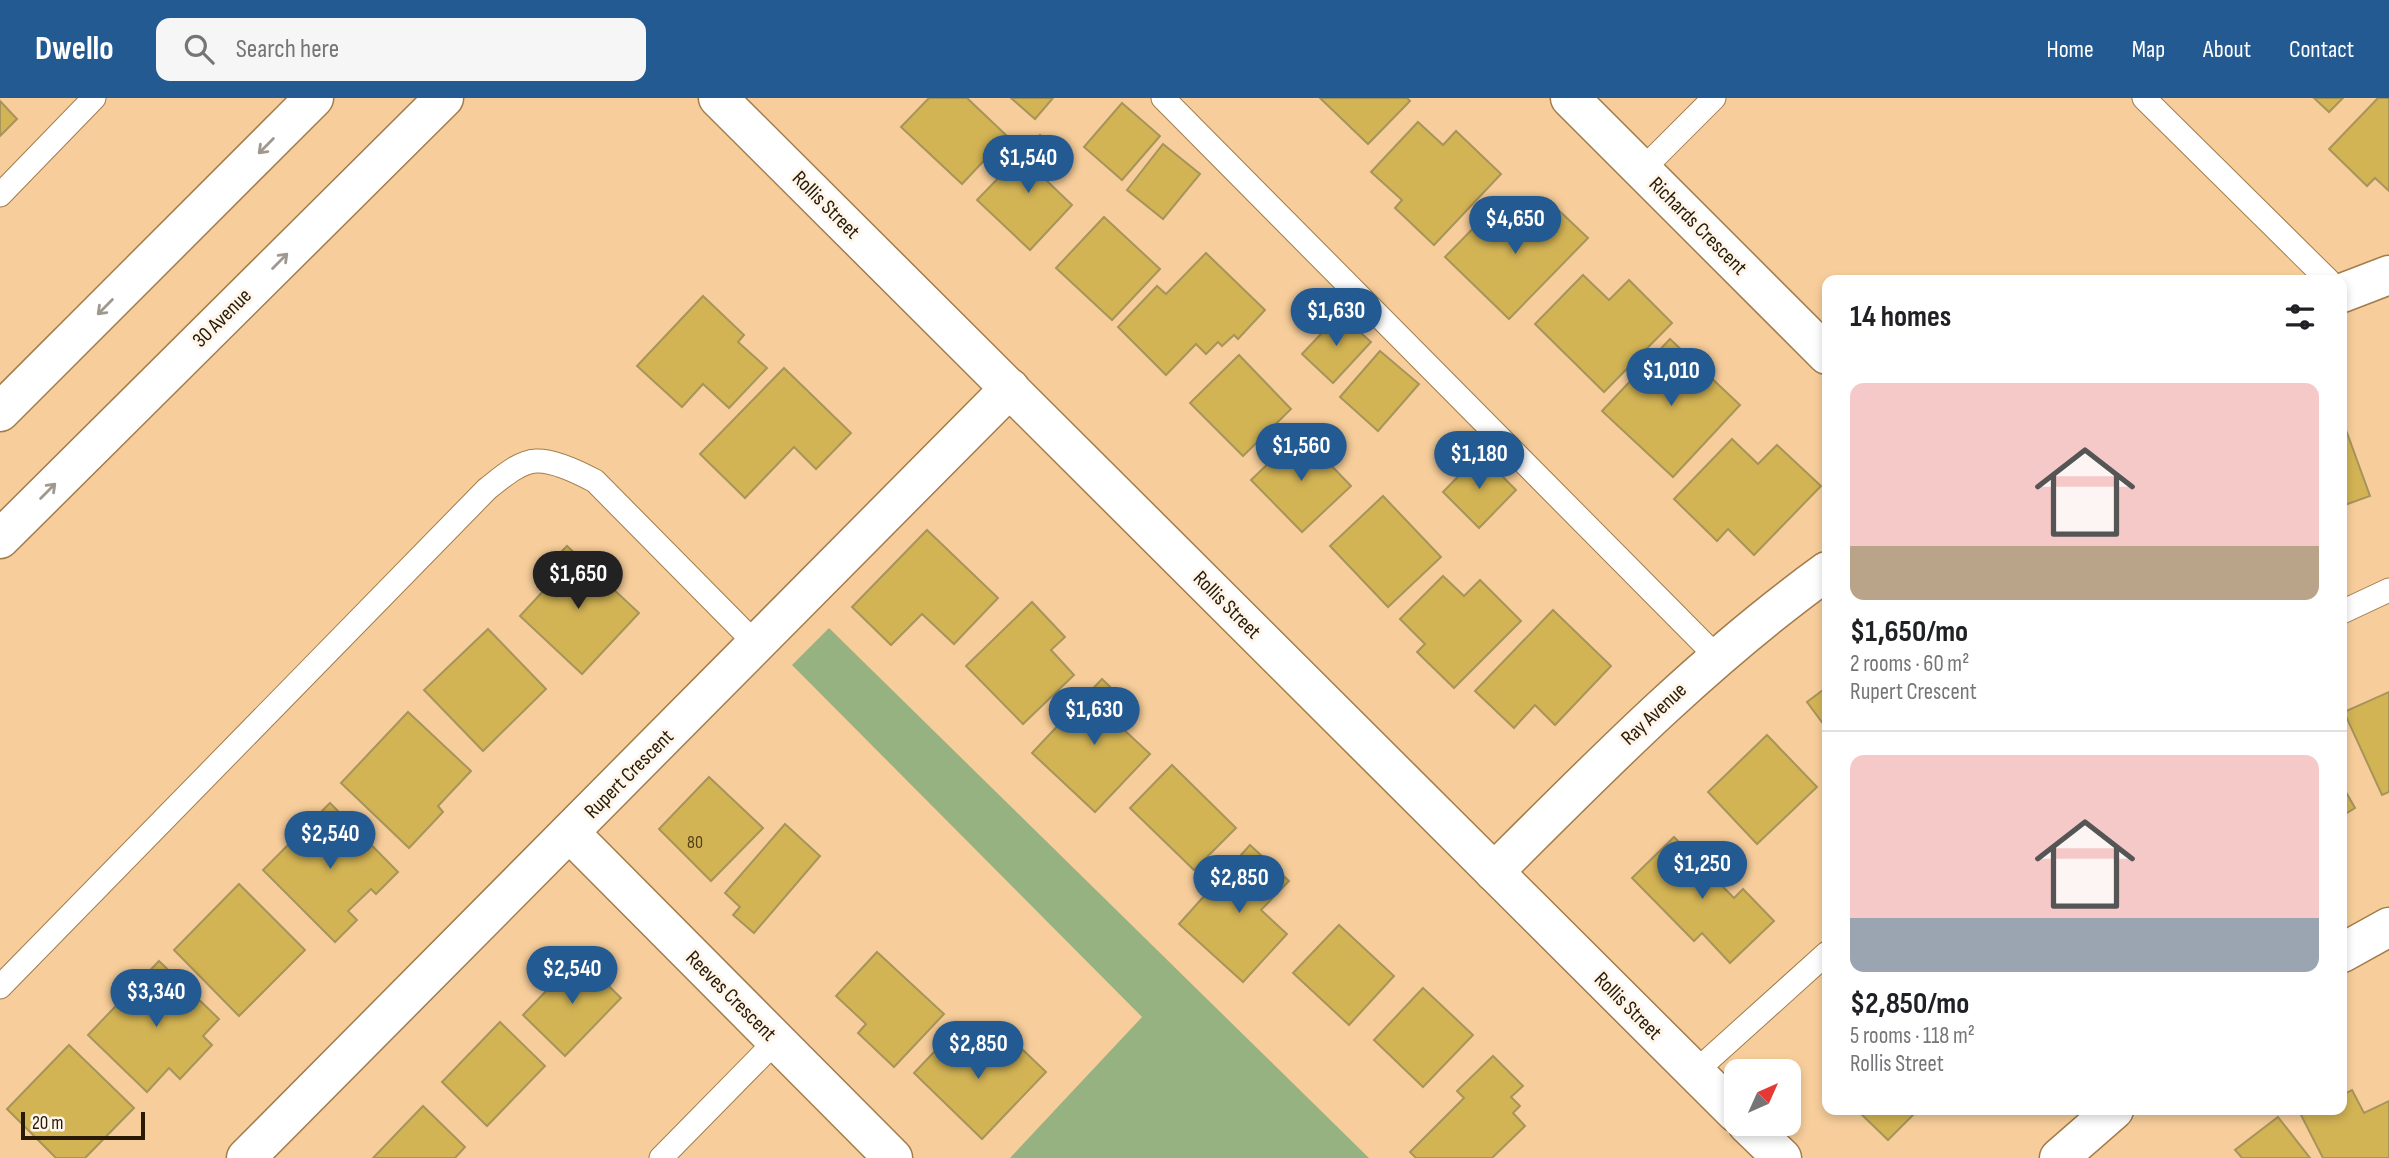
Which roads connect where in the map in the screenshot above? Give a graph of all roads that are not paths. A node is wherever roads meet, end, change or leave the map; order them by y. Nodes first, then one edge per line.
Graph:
1 (94, 98) edge
2 (314, 98) edge
3 (444, 98) edge
4 (718, 98) edge
5 (1163, 98) edge
6 (1570, 98) edge
7 (1714, 98) edge
8 (2144, 98) edge
9 (1642, 170) junction
10 (0, 195) edge
11 (2323, 275) edge
12 (2389, 275) edge
13 (2347, 291) edge
14 (1822, 350) edge
15 (1010, 388) junction
16 (0, 412) edge
17 (0, 539) edge
18 (1822, 575) edge
19 (2389, 590) edge
20 (2347, 610) edge
21 (757, 645) junction
22 (1717, 657) junction
23 (570, 833) junction
24 (1494, 872) junction
25 (2389, 927) edge
26 (2347, 950) edge
27 (1822, 958) edge
28 (0, 987) edge
29 (776, 1041) junction
30 (1695, 1072) junction
31 (1724, 1101) edge
32 (2108, 1115) edge
33 (1759, 1136) edge
34 (246, 1158) edge
35 (661, 1158) edge
36 (893, 1158) edge
37 (1782, 1158) edge
38 (2059, 1158) edge

1 - 10 lane
2 -> 16 street
17 -> 3 street, 30 Avenue
4 - 15 street, Rollis Street
5 - 22 lane
6 - 9 street, Richards Crescent
7 - 9 lane
8 - 11 lane
9 - 14 street, Richards Crescent
12 - 13 street
15 - 21 street, Rupert Crescent
15 - 24 street, Rollis Street
18 - 22 street, Ray Avenue
19 - 20 lane
21 - 23 street, Rupert Crescent
21 - 28 lane
22 - 24 street, Ray Avenue
23 - 29 street, Reeves Crescent
23 - 34 street, Rupert Crescent
24 - 30 street, Rollis Street
25 - 26 street
27 - 30 lane
29 - 35 lane
29 - 36 street, Reeves Crescent
30 - 31 street, Rollis Street
32 - 38 street
33 - 37 street

